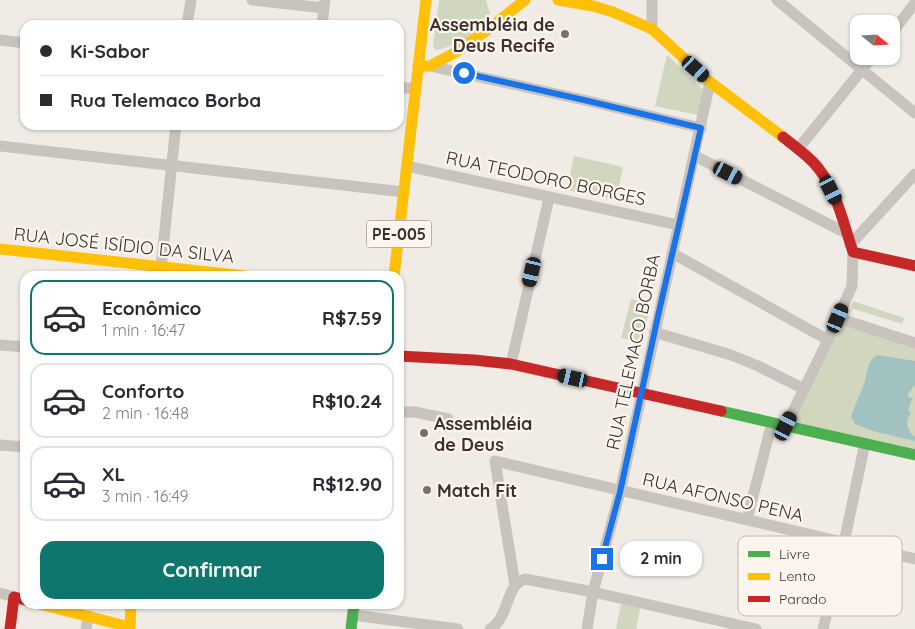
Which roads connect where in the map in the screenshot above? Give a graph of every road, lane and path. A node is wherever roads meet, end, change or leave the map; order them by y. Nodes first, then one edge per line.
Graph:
1 (191, 0) edge
2 (252, 0) edge
3 (426, 0) edge
4 (524, 0) edge
5 (558, 0) edge
6 (652, 0) edge
7 (777, 0) edge
8 (915, 3) edge
9 (325, 4) edge
10 (188, 20) edge
11 (323, 20) edge
12 (900, 22) edge
13 (652, 30) junction
14 (0, 40) edge
15 (20, 42) edge
16 (866, 65) edge
17 (424, 66) junction
18 (862, 70) junction
19 (710, 82) junction
20 (404, 88) edge
21 (415, 89) junction
22 (915, 113) edge
23 (701, 128) junction
24 (176, 130) edge
25 (0, 146) edge
26 (798, 149) junction
27 (695, 156) junction
28 (172, 165) junction
29 (407, 166) junction
30 (915, 174) edge
31 (404, 192) junction
32 (549, 198) junction
33 (679, 225) junction
34 (846, 233) junction
35 (0, 249) edge
36 (851, 249) junction
37 (672, 253) junction
38 (915, 266) edge
39 (154, 271) edge
40 (161, 271) edge
41 (395, 271) edge
42 (838, 318) junction
43 (654, 332) junction
44 (828, 340) junction
45 (915, 343) edge
46 (0, 344) edge
47 (20, 346) edge
48 (404, 356) edge
49 (511, 364) junction
50 (804, 389) junction
51 (642, 392) junction
52 (404, 412) edge
53 (448, 419) dead end
54 (772, 423) junction
55 (786, 426) junction
56 (865, 443) junction
57 (0, 445) edge
58 (20, 447) edge
59 (915, 455) edge
60 (620, 492) junction
61 (747, 519) junction
62 (816, 536) edge
63 (845, 536) edge
64 (902, 557) edge
65 (915, 560) edge
66 (515, 585) junction
67 (593, 592) junction
68 (0, 593) edge
69 (19, 599) edge
70 (62, 609) edge
71 (132, 609) edge
72 (354, 609) edge
73 (88, 616) junction
74 (826, 616) edge
75 (134, 628) edge
76 (10, 629) edge
77 (86, 629) edge
78 (351, 629) edge
79 (458, 629) edge
80 (490, 629) edge
81 (587, 629) edge
82 (756, 629) edge
83 (823, 629) edge

1 - 10 street
2 - 9 street
3 - 17 street, PE-005
4 - 17 street
5 - 13 street
6 - 13 street
7 - 18 street
8 - 12 street
9 - 11 street
13 - 19 street
14 - 15 street
16 - 18 street
17 - 21 street, PE-005
17 - 23 street
18 - 22 street
18 - 26 street
19 - 23 street, RUA TELEMACO BORBA
19 - 26 street
20 - 21 street
21 - 29 street, PE-005
23 - 27 street, RUA TELEMACO BORBA
24 - 28 street
25 - 28 street
26 - 34 street
27 - 33 street, RUA TELEMACO BORBA
27 - 34 street
28 - 31 street
28 - 40 street
29 - 31 street, PE-005
29 - 32 street, RUA TEODORO BORGES
30 - 36 street
31 - 41 street, PE-005
32 - 33 street, RUA TEODORO BORGES
32 - 49 street
33 - 37 street, RUA TELEMACO BORBA
34 - 36 street
35 - 39 street, RUA JOSÉ ISÍDIO DA SILVA
36 - 38 street
36 - 42 street
37 - 43 street, RUA TELEMACO BORBA
37 - 44 street
42 - 44 street
42 - 45 street
43 - 50 street
43 - 51 street, RUA TELEMACO BORBA
44 - 50 street
46 - 47 street
48 - 49 street
49 - 51 street
50 - 55 street
51 - 54 street
51 - 60 street, RUA TELEMACO BORBA
52 - 53 street
54 - 55 street
54 - 61 street
55 - 56 street
56 - 59 street
56 - 63 street
57 - 58 street
60 - 61 street, RUA AFONSO PENA
60 - 66 street, RUA AFONSO PENA
60 - 67 street, RUA TELEMACO BORBA
61 - 62 street, RUA AFONSO PENA
64 - 65 street, RUA AFONSO PENA
66 - 67 street
66 - 80 street
67 - 81 street, RUA TELEMACO BORBA
67 - 82 street
68 - 69 street
69 - 76 street
70 - 73 street
71 - 75 street
72 - 78 street
72 - 79 street
73 - 75 street
73 - 77 street
74 - 83 street

